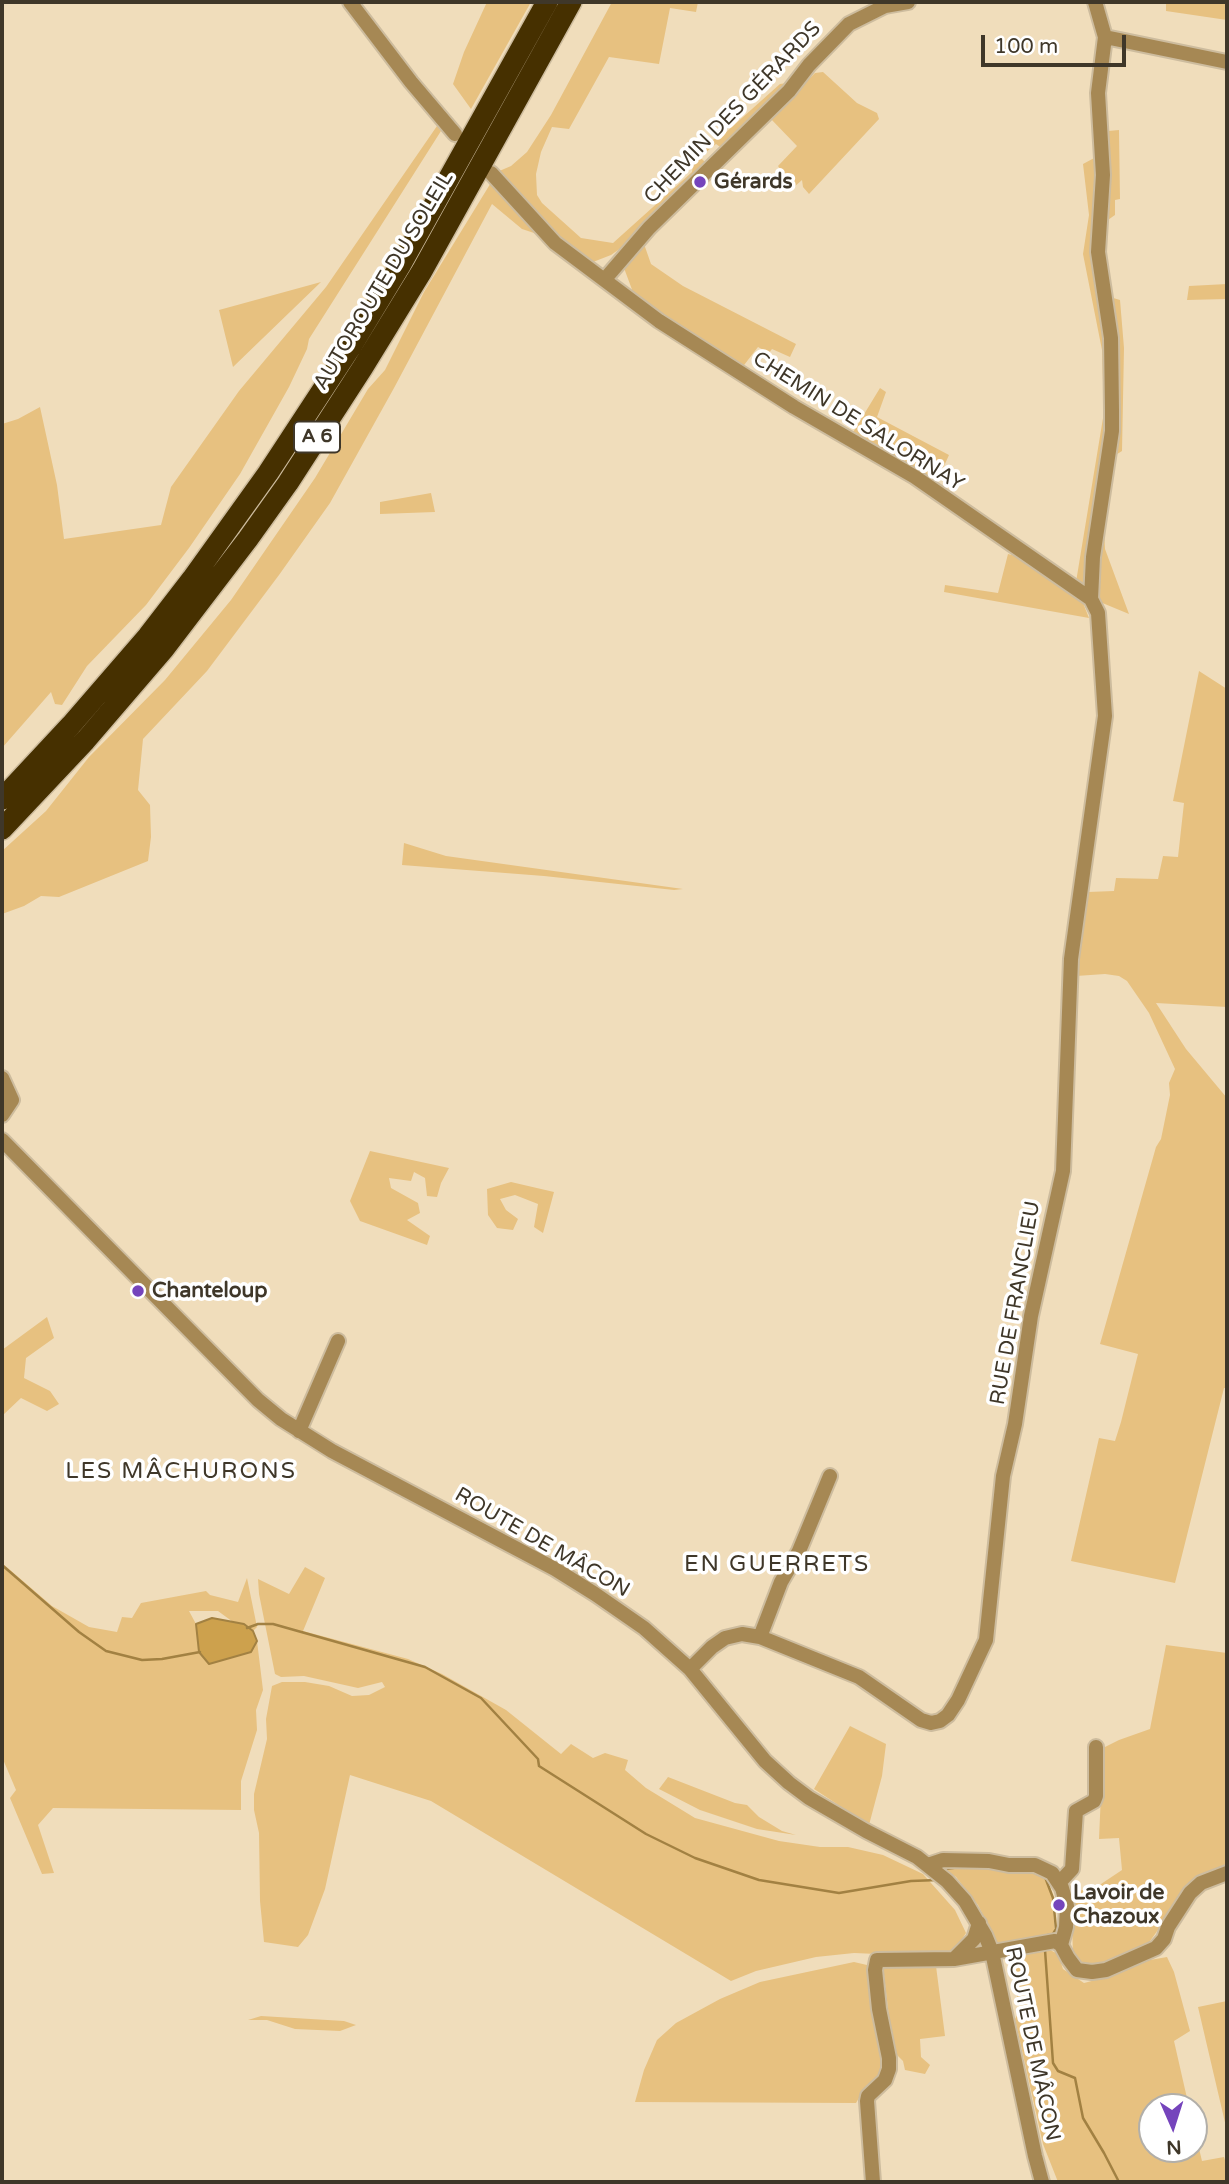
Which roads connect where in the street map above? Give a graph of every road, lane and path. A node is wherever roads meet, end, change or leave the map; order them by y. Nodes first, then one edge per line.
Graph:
1 (350, 2) edge
2 (547, 2) edge
3 (571, 2) edge
4 (908, 2) edge
5 (1095, 2) edge
6 (1105, 37) junction
7 (1227, 62) edge
8 (455, 134) dead end
9 (491, 173) dead end
10 (605, 279) junction
11 (1091, 599) junction
12 (2, 799) edge
13 (2, 829) edge
14 (2, 1078) edge
15 (2, 1115) edge
16 (2, 1140) edge
17 (338, 1342) dead end
18 (299, 1431) junction
19 (830, 1476) dead end
20 (760, 1637) junction
21 (691, 1669) junction
22 (1096, 1747) dead end
23 (937, 1872) junction
24 (1227, 1874) edge
25 (1059, 1883) junction
26 (979, 1923) junction
27 (1061, 1945) junction
28 (992, 1952) junction
29 (954, 1959) junction
30 (873, 2182) edge
31 (1042, 2182) edge

1 - 8 street
2 - 12 highway, AUTOROUTE DU SOLEIL / A 6
3 - 13 highway, AUTOROUTE DU SOLEIL / A 6
4 - 10 street, CHEMIN DES GÉRARDS
5 - 6 street
6 - 7 street
6 - 11 street
9 - 10 street, CHEMIN DE SALORNAY
10 - 11 street, CHEMIN DE SALORNAY
11 - 20 street, RUE DE FRANCLIEU
14 - 15 street
16 - 18 street, ROUTE DE MÂCON
17 - 18 street
18 - 21 street, ROUTE DE MÂCON
19 - 20 street
20 - 21 street, RUE DE FRANCLIEU
21 - 23 street, ROUTE DE MÂCON
22 - 25 street
23 - 25 street
23 - 26 street, ROUTE DE MÂCON
24 - 27 street
25 - 27 street
26 - 28 street, ROUTE DE MÂCON
26 - 29 street
27 - 28 street
28 - 29 street
28 - 31 street, ROUTE DE MÂCON
29 - 30 street

